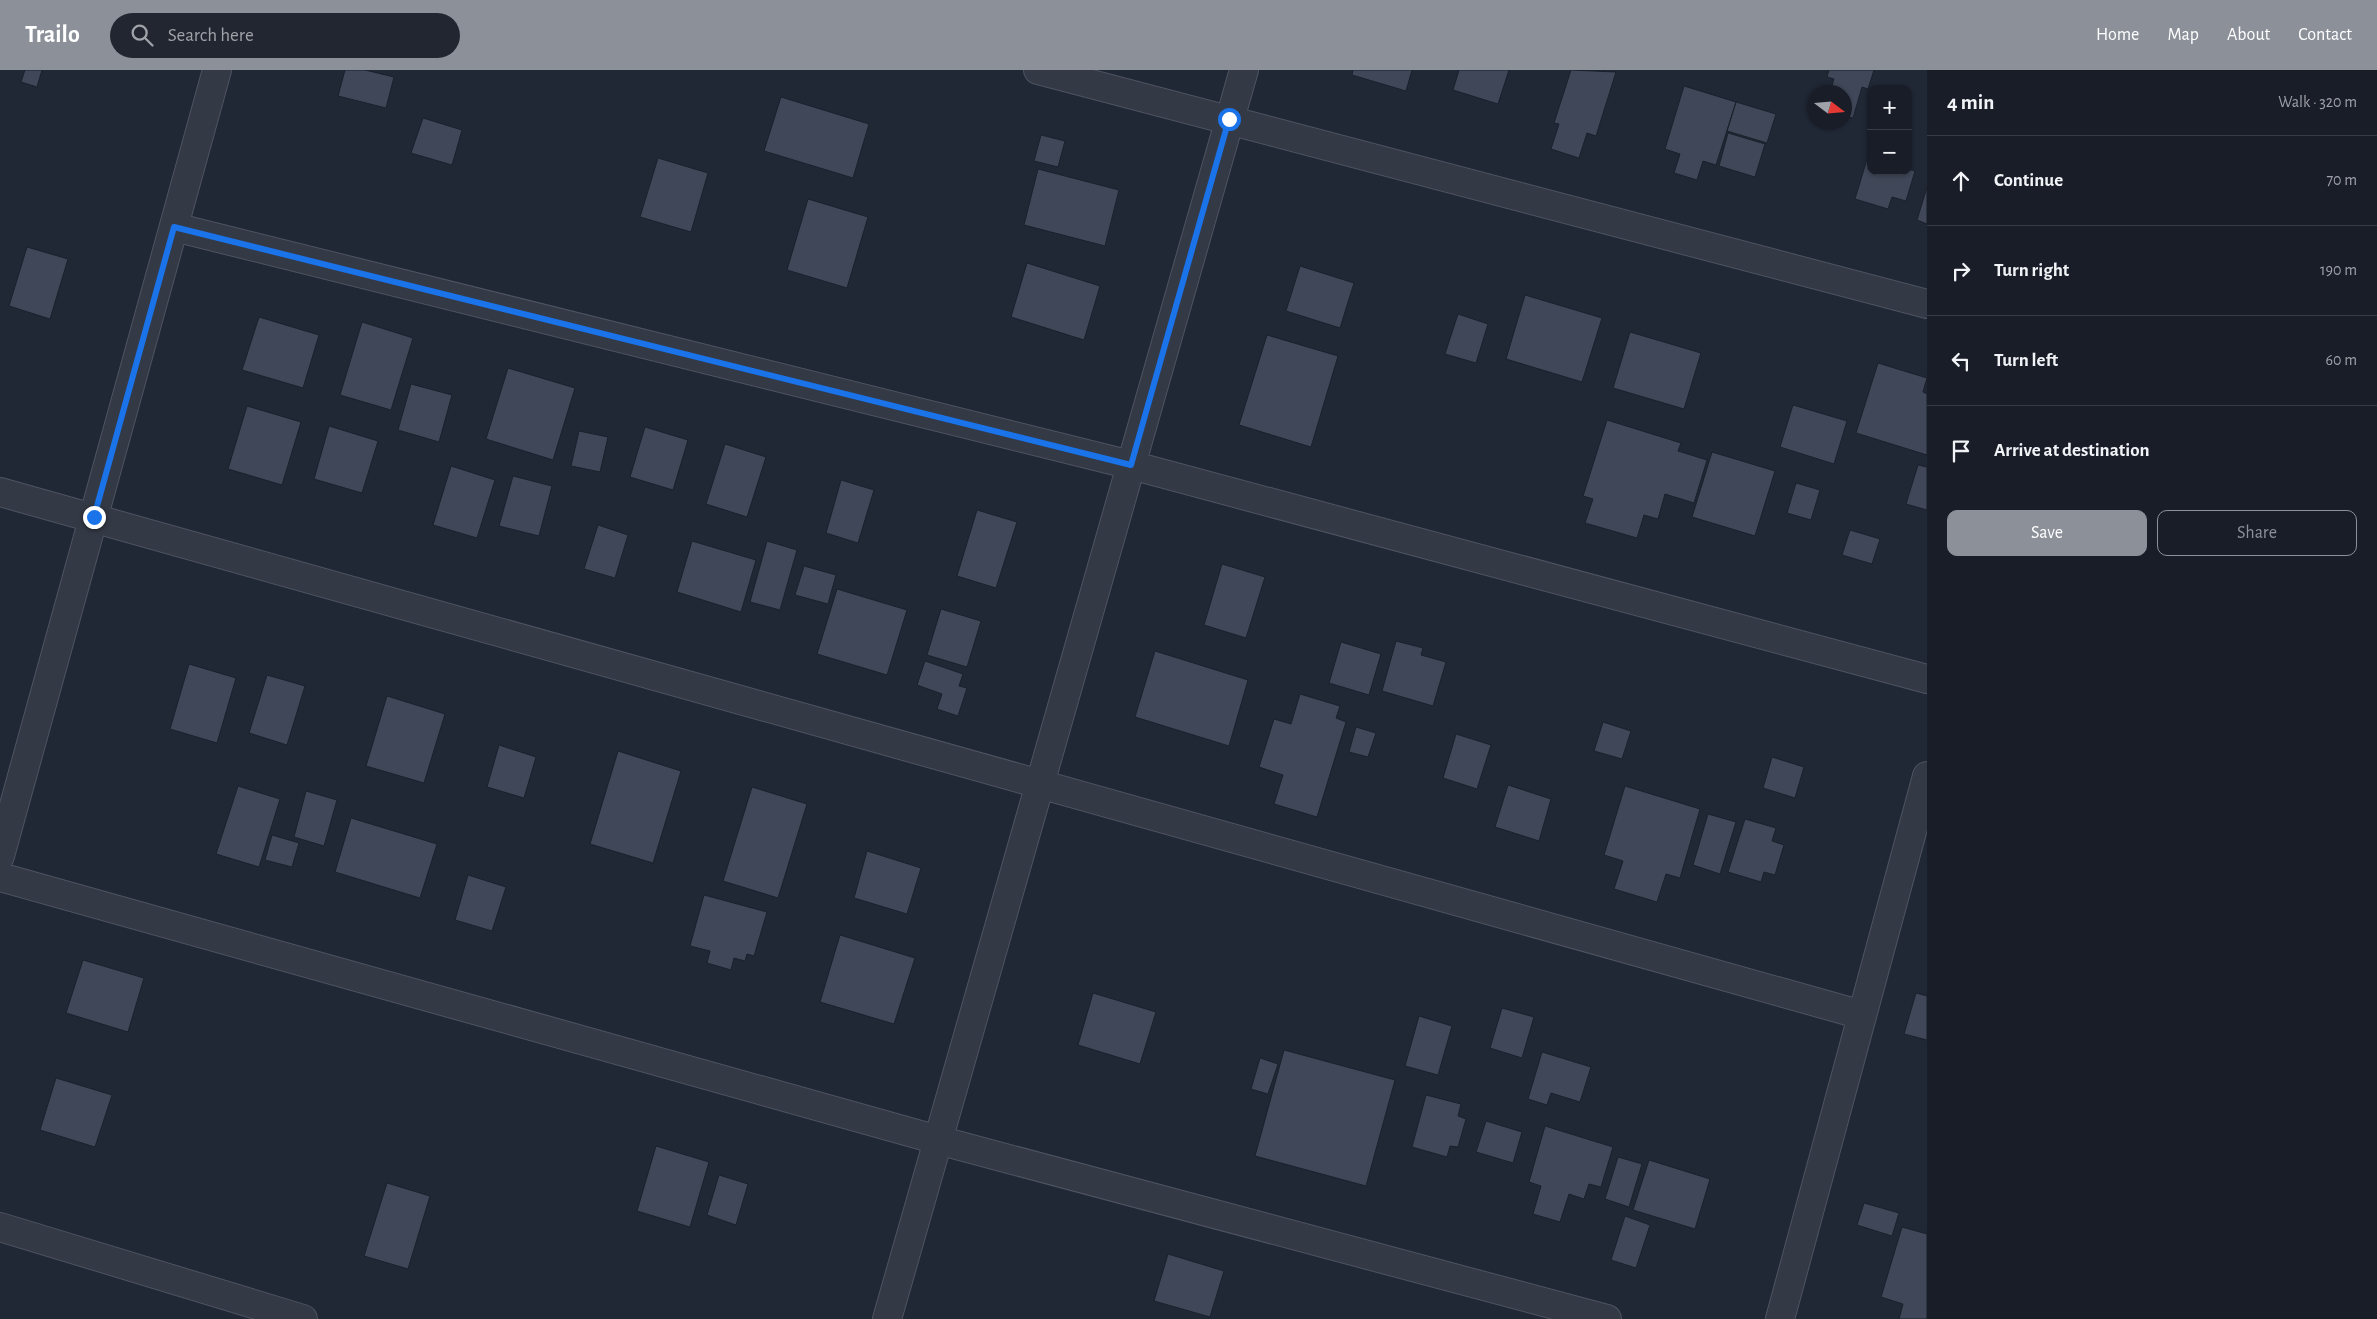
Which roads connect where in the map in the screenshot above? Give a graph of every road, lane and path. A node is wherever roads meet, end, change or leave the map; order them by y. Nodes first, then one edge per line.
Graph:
1 (217, 70) edge
2 (1038, 70) edge
3 (1244, 70) edge
4 (1229, 119) junction
5 (174, 227) junction
6 (1927, 304) edge
7 (1131, 465) junction
8 (0, 492) edge
9 (94, 517) junction
10 (1927, 679) edge
11 (1927, 776) edge
12 (1039, 785) junction
13 (0, 856) edge
14 (0, 878) edge
15 (1862, 1015) junction
16 (938, 1140) junction
17 (0, 1227) edge
18 (303, 1319) edge
19 (887, 1319) edge
20 (1607, 1319) edge
21 (1780, 1319) edge

1 - 5 street
2 - 4 street
3 - 4 street
4 - 6 street
4 - 7 street
5 - 7 street
5 - 9 street
7 - 10 street
7 - 12 street
8 - 9 street
9 - 12 street
9 - 13 street
11 - 15 street
12 - 15 street
12 - 16 street
14 - 16 street
15 - 21 street
16 - 19 street
16 - 20 street
17 - 18 street

